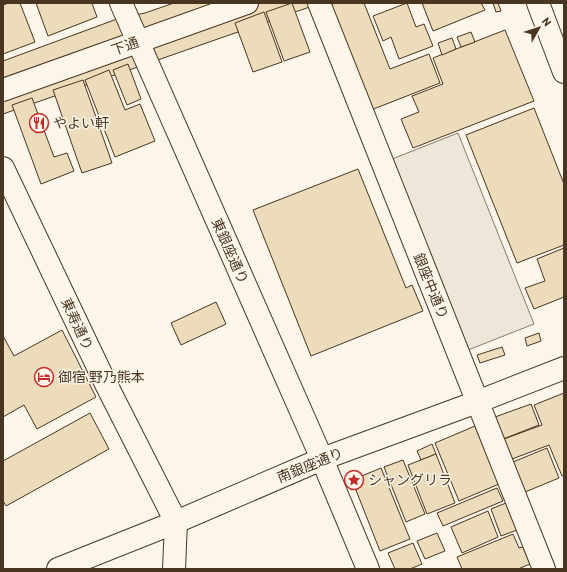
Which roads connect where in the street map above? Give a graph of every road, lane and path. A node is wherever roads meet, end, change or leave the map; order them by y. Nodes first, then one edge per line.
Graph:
1 (121, 3) edge
2 (247, 3) edge
3 (320, 3) edge
4 (538, 3) edge
5 (137, 42) junction
6 (564, 72) edge
7 (3, 90) edge
8 (3, 168) edge
9 (564, 368) edge
10 (477, 402) junction
11 (322, 459) junction
12 (176, 522) junction
13 (58, 569) edge
14 (174, 569) edge
15 (368, 569) edge
16 (544, 569) edge

1 - 5 street, 東銀座通り
2 - 5 street, 下通
3 - 10 street, 銀座中通り
4 - 6 street
5 - 7 street, 下通
5 - 11 street, 東銀座通り
8 - 12 street, 東寿通り
9 - 10 street, 南銀座通り
10 - 11 street, 南銀座通り
10 - 16 street, 銀座中通り
11 - 12 street, 南銀座通り
11 - 15 street, 東銀座通り
12 - 13 street, 南銀座通り
12 - 14 street

